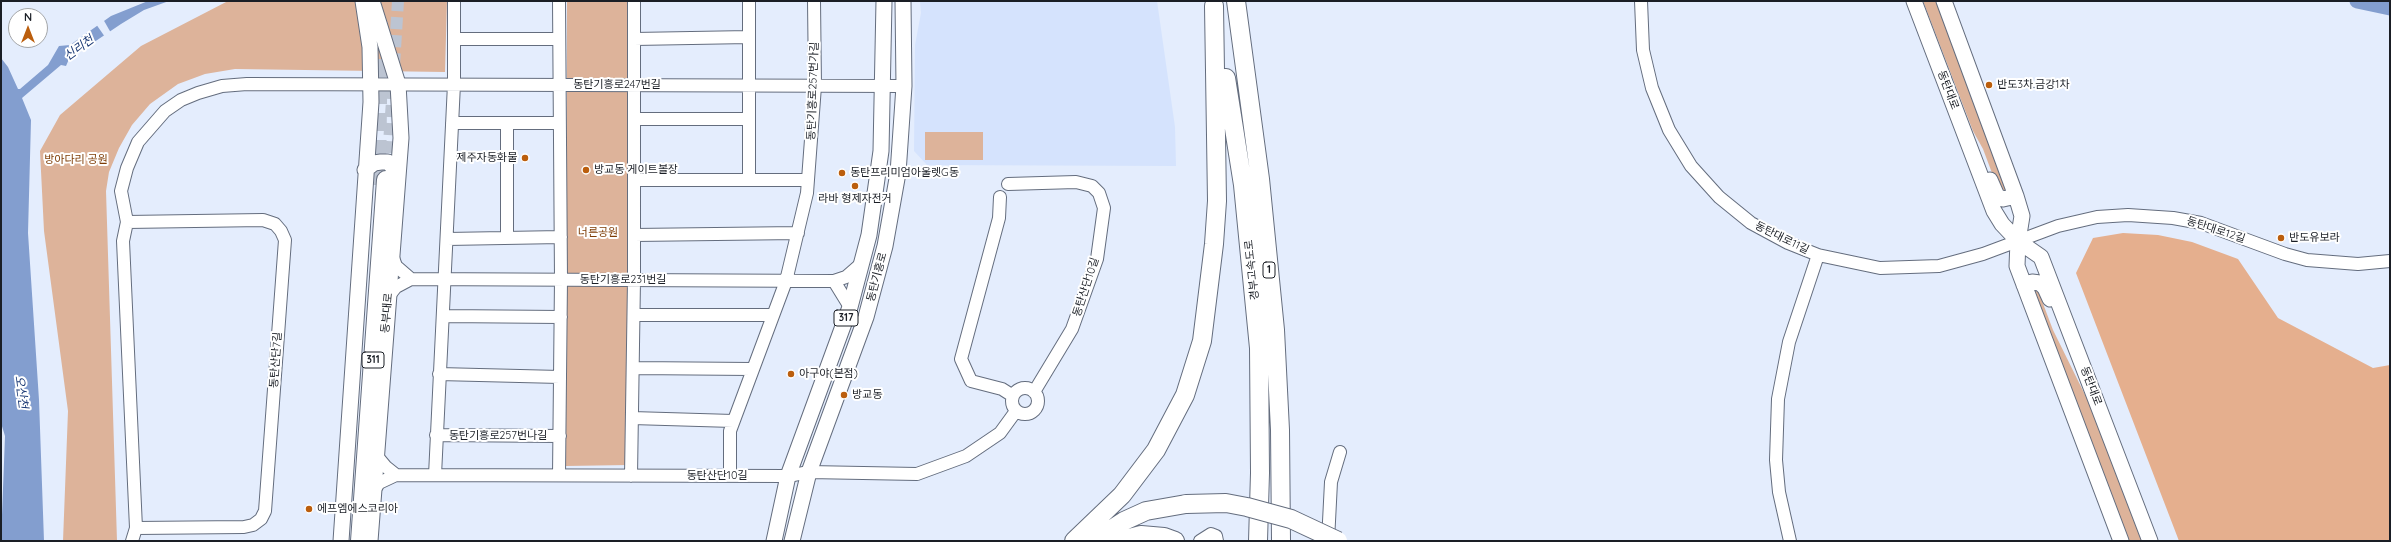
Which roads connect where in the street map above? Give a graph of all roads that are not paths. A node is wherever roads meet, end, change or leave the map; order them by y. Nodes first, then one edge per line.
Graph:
1 (363, 1) edge
2 (372, 1) edge
3 (454, 1) edge
4 (559, 1) edge
5 (634, 1) edge
6 (749, 1) edge
7 (814, 1) edge
8 (884, 1) edge
9 (904, 1) edge
10 (1236, 1) edge
11 (1641, 1) edge
12 (1914, 1) edge
13 (1944, 1) edge
14 (1214, 4) edge
15 (749, 37) junction
16 (454, 39) junction
17 (559, 39) junction
18 (634, 39) junction
19 (398, 84) junction
20 (454, 84) junction
21 (371, 85) junction
22 (559, 85) junction
23 (634, 85) junction
24 (749, 86) junction
25 (815, 86) junction
26 (904, 86) junction
27 (883, 87) junction
28 (634, 119) junction
29 (749, 119) junction
30 (452, 123) junction
31 (506, 123) junction
32 (560, 123) junction
33 (1974, 158) junction
34 (365, 170) junction
35 (387, 179) junction
36 (634, 180) junction
37 (748, 180) junction
38 (808, 180) junction
39 (1008, 184) dead end
40 (2016, 196) junction
41 (1000, 197) dead end
42 (127, 222) junction
43 (798, 233) junction
44 (634, 235) junction
45 (561, 237) junction
46 (506, 238) junction
47 (447, 239) junction
48 (2018, 241) junction
49 (392, 254) junction
50 (1818, 255) junction
51 (2390, 261) edge
52 (863, 262) junction
53 (411, 279) junction
54 (445, 279) junction
55 (561, 279) junction
56 (634, 280) junction
57 (786, 280) junction
58 (834, 281) junction
59 (2024, 285) junction
60 (388, 297) junction
61 (850, 307) junction
62 (634, 315) junction
63 (772, 315) junction
64 (443, 316) junction
65 (561, 317) junction
66 (2070, 330) junction
67 (633, 368) junction
68 (752, 369) junction
69 (439, 374) junction
70 (560, 377) junction
71 (1034, 392) junction
72 (1013, 396) junction
73 (1016, 411) junction
74 (632, 418) junction
75 (733, 421) junction
76 (436, 435) junction
77 (560, 436) junction
78 (1340, 452) dead end
79 (376, 454) junction
80 (808, 472) junction
81 (435, 474) junction
82 (396, 475) junction
83 (560, 475) junction
84 (631, 476) junction
85 (730, 476) junction
86 (788, 476) junction
87 (373, 493) junction
88 (136, 528) junction
89 (132, 541) edge
90 (341, 541) edge
91 (351, 541) edge
92 (360, 541) edge
93 (370, 541) edge
94 (774, 541) edge
95 (792, 541) edge
96 (1074, 541) edge
97 (1093, 541) edge
98 (1118, 541) edge
99 (1175, 541) edge
100 (1200, 541) edge
101 (1217, 541) edge
102 (1258, 541) edge
103 (1281, 541) edge
104 (1328, 541) edge
105 (1338, 541) edge
106 (1790, 541) edge
107 (2121, 541) edge
108 (2150, 541) edge

1 - 21 main road
2 - 19 main road, 동부대로
3 - 16 street
4 - 17 street, 동탄기흥로257번나길
5 - 18 street
6 - 15 street
7 - 25 street, 동탄기흥로257번가길
8 - 27 main road, 동탄기흥로 / 317
9 - 26 main road, 동탄기흥로 / 317
10 - 103 highway, 경부고속도로 / 1
11 - 50 street, 동탄대로11길
12 - 33 main road, 동탄대로
13 - 40 main road
14 - 96 highway
14 - 102 highway, 경부고속도로 / 1
15 - 18 street
15 - 24 street
16 - 17 street
16 - 20 street
17 - 22 street, 동탄기흥로257번나길
18 - 23 street
19 - 20 street, 동탄기흥로247번길
19 - 21 street, 동탄기흥로247번길
19 - 35 main road, 동부대로
20 - 22 street, 동탄기흥로247번길
20 - 30 street
21 - 34 main road
21 - 42 street, 동탄기흥로247번길
22 - 23 street, 동탄기흥로247번길
22 - 32 street, 동탄기흥로257번나길
23 - 24 street, 동탄기흥로247번길
23 - 28 street
24 - 25 street, 동탄기흥로247번길
24 - 29 street
25 - 27 street, 동탄기흥로247번길
25 - 38 street, 동탄기흥로257번가길
26 - 27 street, 동탄기흥로247번길
26 - 80 main road, 동탄기흥로 / 317
27 - 52 main road, 동탄기흥로 / 317
28 - 29 street
28 - 36 street
29 - 37 street
30 - 31 street
30 - 47 street
31 - 32 street
31 - 46 street
32 - 45 street, 동탄기흥로257번나길
33 - 40 main road
33 - 48 main road, 동탄대로
34 - 35 main road
34 - 90 main road
35 - 49 main road, 동부대로
35 - 91 highway, 동부대로 / 311
35 - 92 highway, 동부대로 / 311
36 - 37 street
36 - 44 street
37 - 38 street
38 - 43 street, 동탄기흥로257번가길
39 - 71 street, 동탄산단10길
40 - 48 main road
41 - 72 street
42 - 88 street
42 - 88 street, 동탄산단7길
43 - 44 street
43 - 57 street, 동탄기흥로257번가길
44 - 56 street
45 - 46 street
45 - 55 street, 동탄기흥로257번나길
46 - 47 street
47 - 54 street
48 - 50 street, 동탄대로11길
48 - 51 street, 동탄대로12길
48 - 59 main road
48 - 66 main road, 동탄대로
49 - 53 street
49 - 60 main road, 동부대로
50 - 106 street
52 - 58 street
52 - 61 main road, 동탄기흥로 / 317
53 - 54 street, 동탄기흥로231번길
53 - 60 street
54 - 55 street, 동탄기흥로231번길
54 - 64 street
55 - 56 street, 동탄기흥로231번길
55 - 65 street, 동탄기흥로257번나길
56 - 57 street, 동탄기흥로231번길
56 - 62 street
57 - 58 street, 동탄기흥로231번길
57 - 63 street, 동탄기흥로257번가길
58 - 61 street
59 - 66 main road
59 - 107 main road
60 - 79 main road, 동부대로
61 - 86 main road, 동탄기흥로 / 317
62 - 63 street
62 - 67 street
63 - 68 street, 동탄기흥로257번가길
64 - 65 street
64 - 69 street
65 - 70 street, 동탄기흥로257번나길
66 - 108 main road, 동탄대로
67 - 68 street
67 - 74 street
68 - 75 street, 동탄기흥로257번가길
69 - 70 street
69 - 76 street
70 - 77 street, 동탄기흥로257번나길
71 - 72 street
71 - 73 street
72 - 73 street
73 - 80 street, 동탄산단10길
74 - 75 street
74 - 84 street
75 - 85 street, 동탄기흥로257번가길
76 - 77 street, 동탄기흥로257번나길
76 - 81 street
77 - 83 street, 동탄기흥로257번나길
78 - 104 street
79 - 82 street
79 - 87 main road, 동부대로
80 - 86 street, 동탄산단10길
80 - 95 main road, 동탄기흥로 / 317
81 - 82 street, 동탄산단10길
81 - 83 street, 동탄산단10길
82 - 87 street
83 - 84 street, 동탄산단10길
84 - 85 street, 동탄산단10길
85 - 86 street, 동탄산단10길
86 - 94 main road, 동탄기흥로 / 317
87 - 93 main road, 동부대로
88 - 89 street
97 - 105 highway, bridge
98 - 99 highway
100 - 101 street

